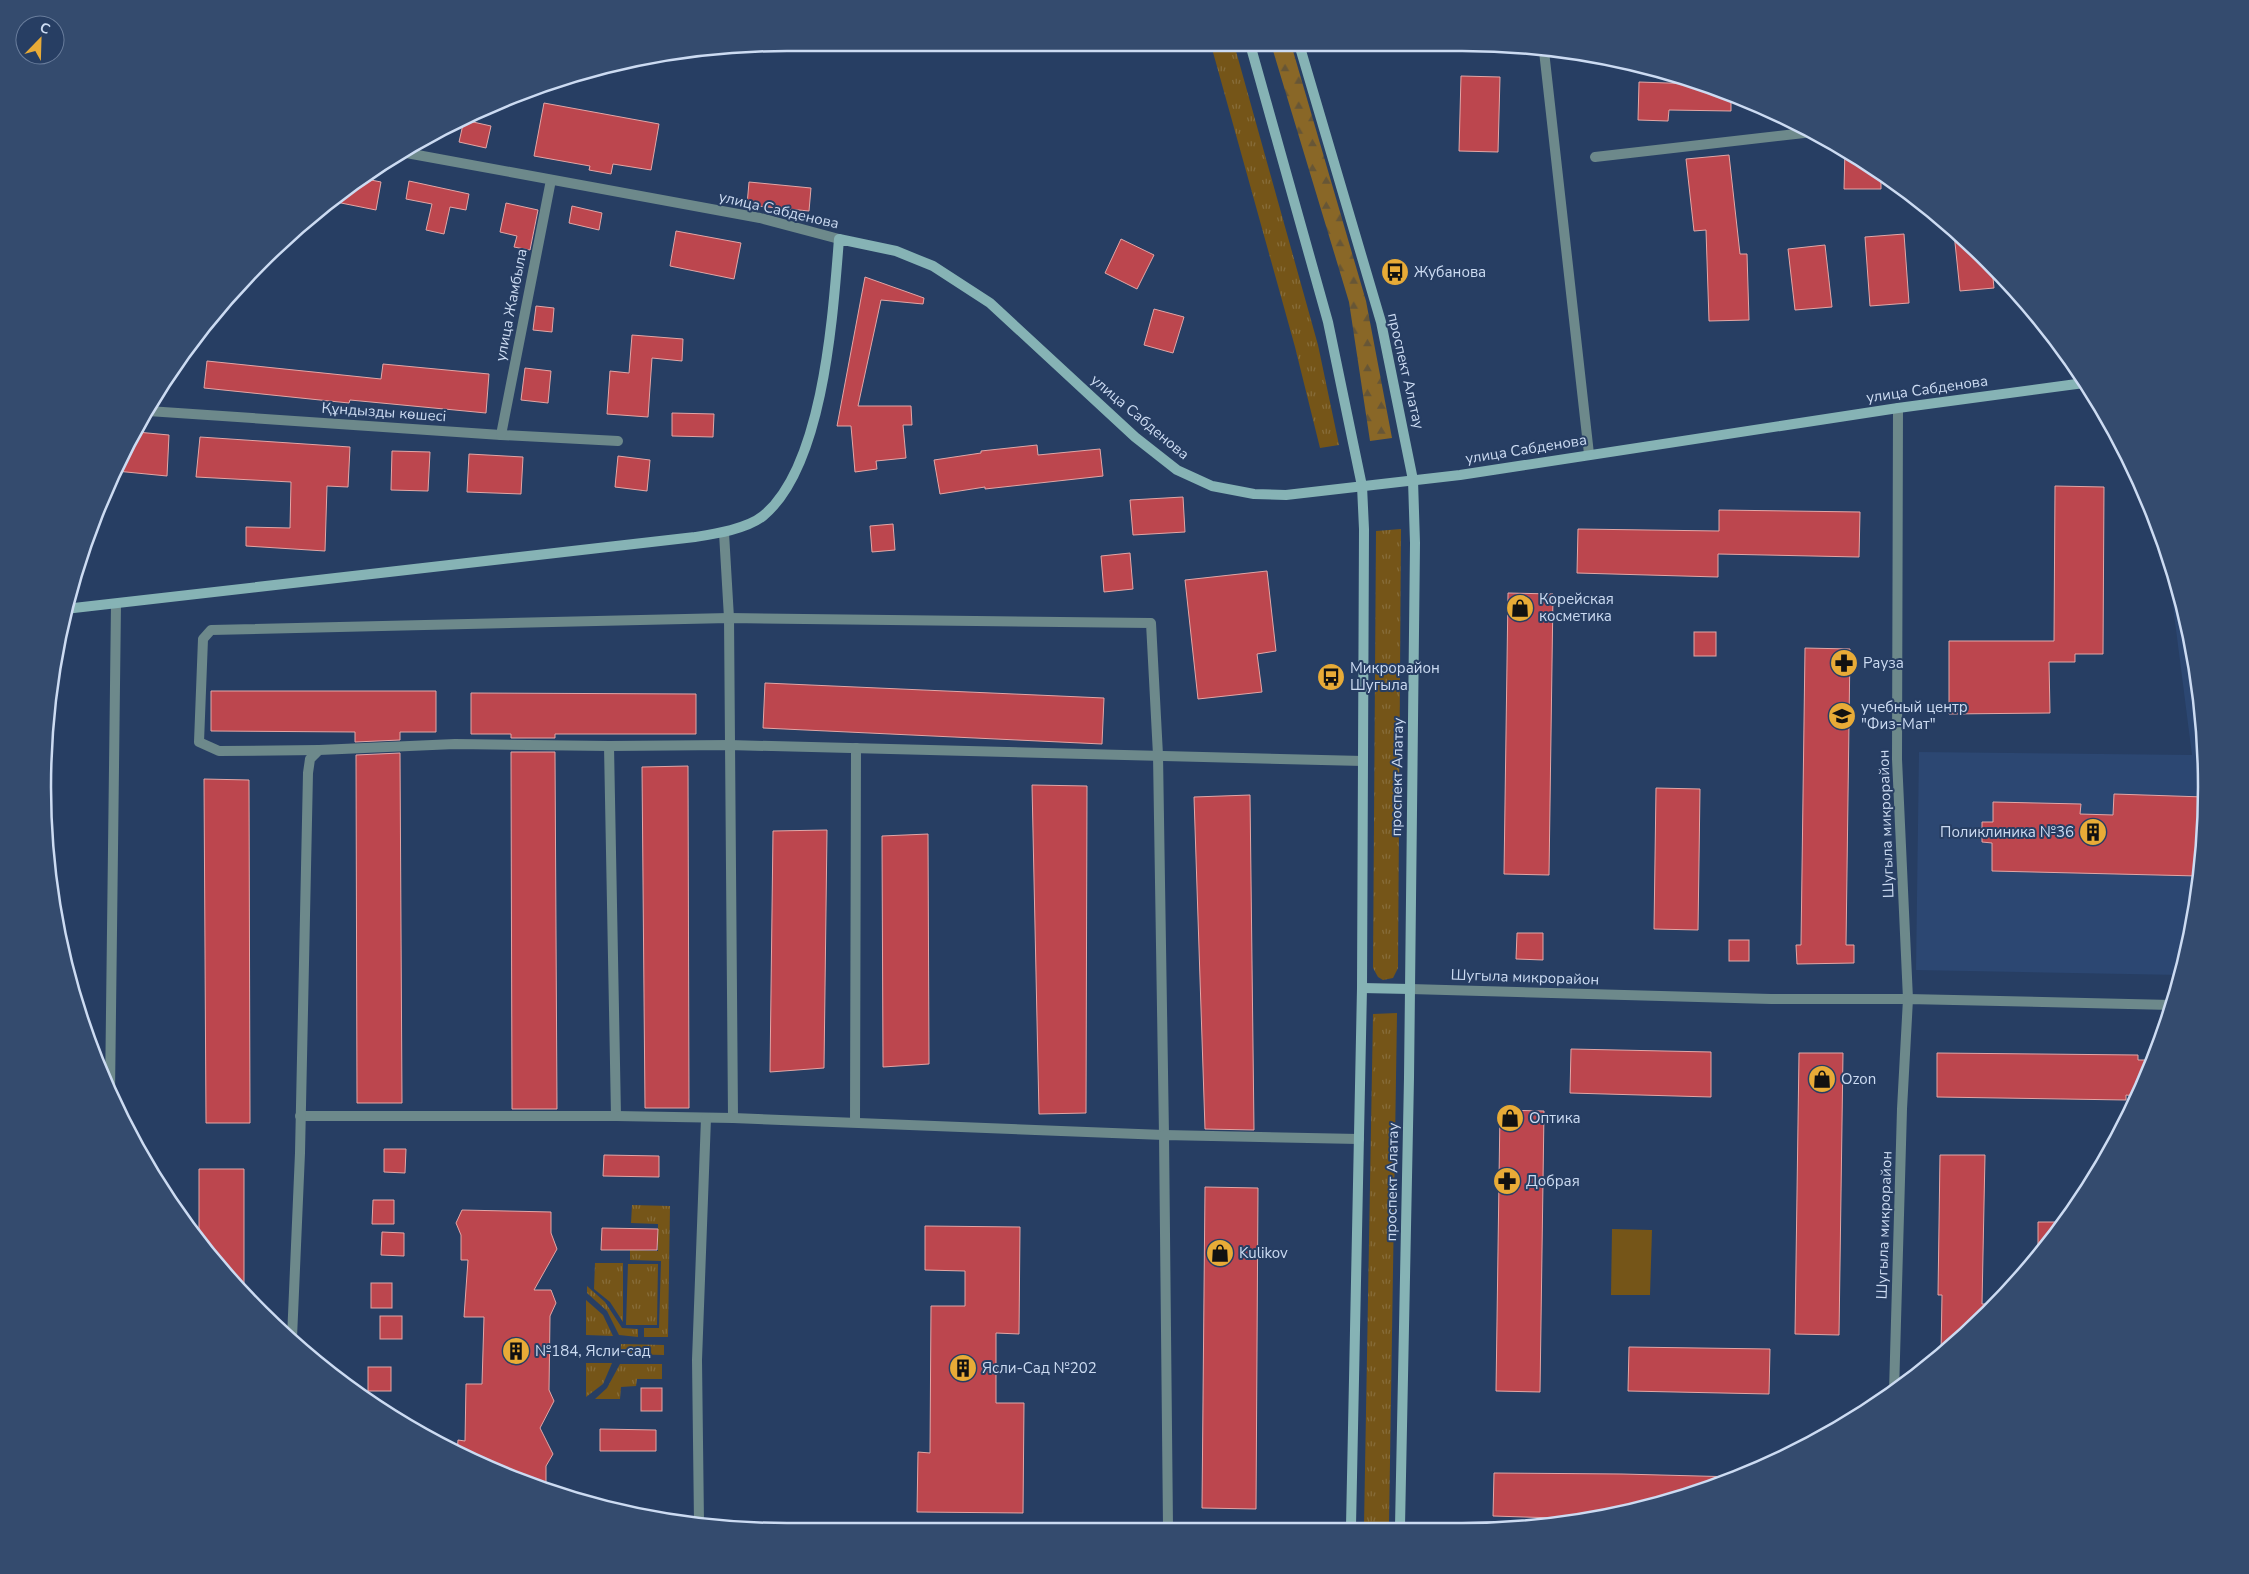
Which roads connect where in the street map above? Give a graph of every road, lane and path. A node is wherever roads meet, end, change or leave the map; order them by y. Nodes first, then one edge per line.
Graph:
1 (1252, 51) edge
2 (1301, 51) edge
3 (1545, 57) edge
4 (1799, 134) edge
5 (412, 154) edge
6 (1595, 157) dead end
7 (551, 180) junction
8 (839, 239) junction
9 (2078, 384) edge
10 (1898, 408) junction
11 (155, 411) edge
12 (501, 436) junction
13 (618, 441) dead end
14 (1589, 454) junction
15 (1413, 480) junction
16 (1362, 486) junction
17 (724, 533) junction
18 (116, 604) junction
19 (74, 606) edge
20 (729, 618) junction
21 (730, 745) junction
22 (609, 746) junction
23 (856, 748) junction
24 (319, 750) junction
25 (1158, 755) junction
26 (1363, 761) junction
27 (1362, 988) junction
28 (1410, 988) junction
29 (1908, 999) junction
30 (2165, 1005) edge
31 (110, 1076) edge
32 (300, 1116) junction
33 (616, 1116) junction
34 (706, 1118) junction
35 (733, 1118) junction
36 (855, 1122) junction
37 (1164, 1135) junction
38 (1359, 1139) junction
39 (292, 1331) edge
40 (1894, 1382) edge
41 (700, 1517) edge
42 (1168, 1523) edge
43 (1351, 1523) edge
44 (1400, 1523) edge

1 - 16 main road
2 - 15 main road, проспект Алатау
3 - 14 street
4 - 6 street
5 - 7 street, улица Сабденова
7 - 8 street, улица Сабденова
7 - 12 street, улица Жамбыла
8 - 16 main road, улица Сабденова
8 - 17 main road
9 - 10 main road, улица Сабденова
10 - 14 main road, улица Сабденова
10 - 29 street, Шугыла микрорайон
11 - 12 street, Құндызды көшесі
12 - 13 street, Құндызды көшесі
14 - 15 main road, улица Сабденова
15 - 16 main road, улица Сабденова
15 - 28 main road, проспект Алатау
16 - 26 main road
17 - 18 main road
17 - 20 street
18 - 19 main road
18 - 31 street
20 - 21 street
20 - 24 street
20 - 25 street
21 - 22 street
21 - 23 street
21 - 35 street
22 - 24 street
22 - 33 street
23 - 25 street
23 - 36 street
24 - 32 street
25 - 26 street
25 - 37 street
26 - 27 main road
27 - 28 main road
27 - 38 main road
28 - 29 street, Шугыла микрорайон
28 - 44 main road, проспект Алатау
29 - 30 street
29 - 40 street, Шугыла микрорайон
32 - 33 street
32 - 39 street
33 - 34 street
34 - 35 street
34 - 41 street
35 - 36 street
36 - 37 street
37 - 38 street
37 - 42 street
38 - 43 main road

